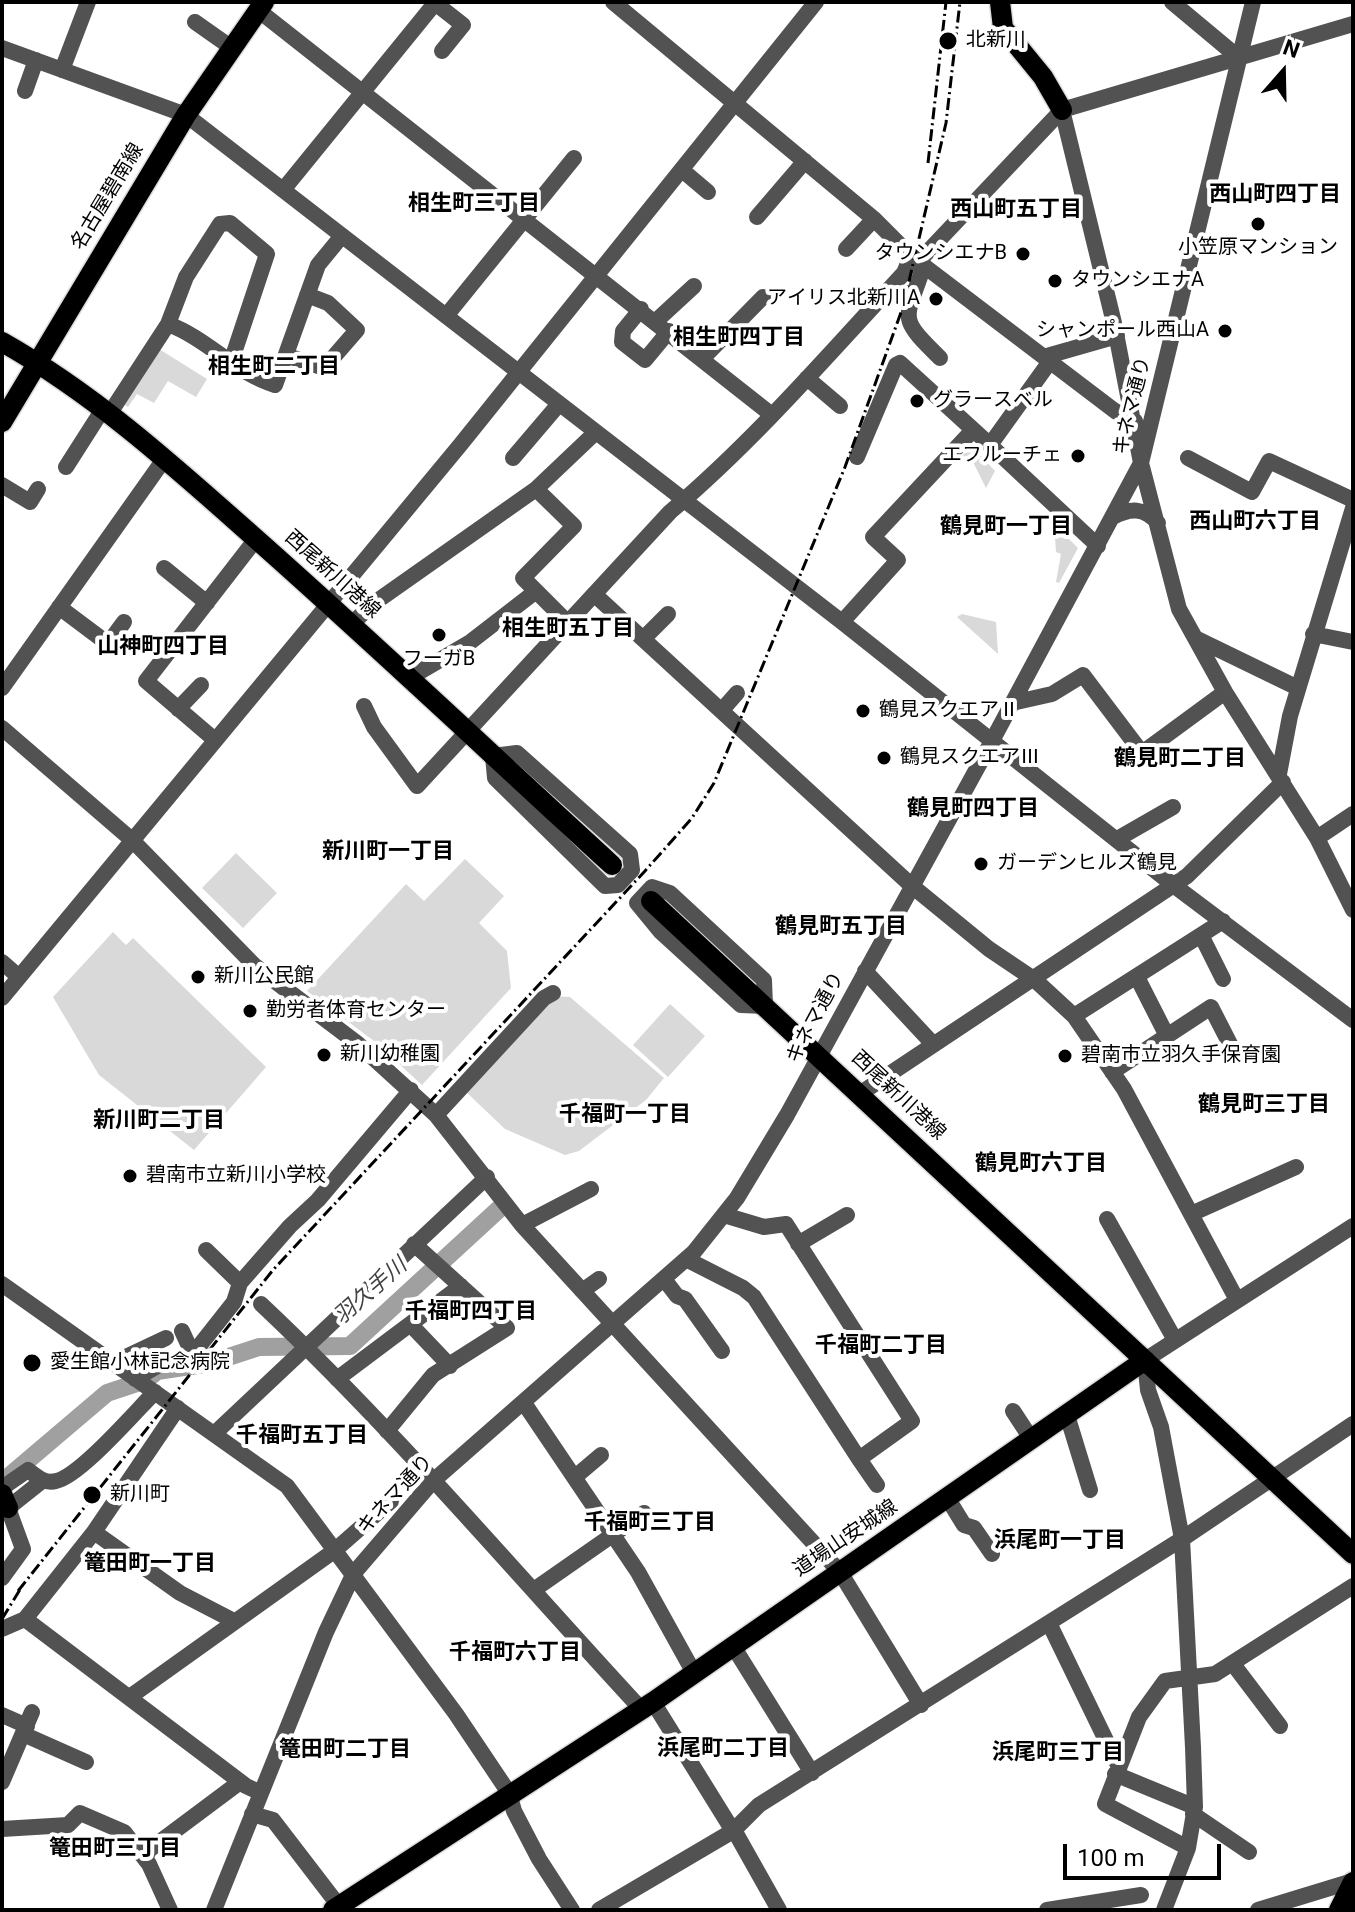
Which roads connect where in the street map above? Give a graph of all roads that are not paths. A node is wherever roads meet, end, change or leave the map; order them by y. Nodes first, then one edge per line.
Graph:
1 (88, 2) edge
2 (613, 2) edge
3 (816, 2) edge
4 (1000, 2) edge
5 (1172, 2) edge
6 (1253, 2) edge
7 (435, 3) edge
8 (261, 6) edge
9 (195, 22) dead end
10 (1353, 24) edge
11 (2, 48) edge
12 (232, 48) junction
13 (442, 51) dead end
14 (1239, 58) junction
15 (36, 60) junction
16 (62, 70) junction
17 (25, 91) dead end
18 (363, 91) junction
19 (737, 103) junction
20 (1062, 110) junction
21 (186, 115) junction
22 (574, 158) dead end
23 (805, 161) junction
24 (682, 170) junction
25 (283, 190) junction
26 (708, 192) dead end
27 (757, 217) dead end
28 (525, 218) junction
29 (874, 219) junction
30 (341, 237) junction
31 (846, 249) dead end
32 (918, 261) junction
33 (597, 275) junction
34 (694, 286) dead end
35 (307, 295) junction
36 (763, 297) dead end
37 (641, 309) junction
38 (446, 316) junction
39 (168, 324) junction
40 (662, 326) junction
41 (1117, 336) junction
42 (2, 342) edge
43 (288, 356) junction
44 (940, 358) dead end
45 (1049, 358) junction
46 (702, 359) junction
47 (37, 362) junction
48 (231, 362) junction
49 (518, 373) junction
50 (1162, 375) junction
51 (807, 378) junction
52 (1126, 383) junction
53 (559, 404) junction
54 (840, 406) dead end
55 (107, 411) junction
56 (772, 415) junction
57 (1135, 421) junction
58 (2, 422) edge
59 (973, 430) junction
60 (596, 432) junction
61 (990, 445) junction
62 (857, 457) dead end
63 (165, 458) junction
64 (513, 458) dead end
65 (1188, 458) dead end
66 (1141, 463) junction
67 (66, 467) dead end
68 (2, 485) edge
69 (38, 489) dead end
70 (536, 489) junction
71 (1353, 500) edge
72 (683, 501) junction
73 (1353, 508) edge
74 (1113, 517) junction
75 (1158, 523) junction
76 (1350, 526) edge
77 (256, 539) junction
78 (1098, 546) junction
79 (164, 568) dead end
80 (535, 592) junction
81 (594, 594) junction
82 (207, 603) junction
83 (329, 603) junction
84 (59, 607) junction
85 (668, 614) dead end
86 (566, 621) junction
87 (124, 622) dead end
88 (842, 622) junction
89 (351, 624) junction
90 (1313, 634) junction
91 (644, 638) junction
92 (1195, 638) junction
93 (1353, 642) edge
94 (409, 678) junction
95 (201, 685) dead end
96 (2, 688) edge
97 (1298, 688) junction
98 (1225, 692) junction
99 (737, 693) dead end
100 (1012, 703) junction
101 (364, 706) dead end
102 (178, 709) junction
103 (722, 710) junction
104 (2, 728) edge
105 (466, 731) junction
106 (215, 740) junction
107 (992, 741) junction
108 (493, 756) junction
109 (1281, 778) junction
110 (1173, 807) dead end
111 (1353, 814) edge
112 (1119, 838) junction
113 (1317, 838) junction
114 (132, 840) junction
115 (612, 865) dead end
116 (1172, 884) junction
117 (912, 886) junction
118 (651, 901) dead end
119 (1353, 910) edge
120 (1223, 921) junction
121 (1201, 935) junction
122 (2, 962) edge
123 (865, 971) junction
124 (19, 977) junction
125 (1137, 977) junction
126 (1223, 979) dead end
127 (1035, 980) junction
128 (553, 993) dead end
129 (2, 998) edge
130 (765, 1006) junction
131 (1074, 1016) junction
132 (1353, 1020) edge
133 (1167, 1036) junction
134 (933, 1044) junction
135 (1232, 1048) dead end
136 (818, 1054) junction
137 (1112, 1072) junction
138 (411, 1090) junction
139 (861, 1093) junction
140 (436, 1115) junction
141 (1296, 1167) dead end
142 (487, 1177) junction
143 (591, 1189) dead end
144 (1191, 1214) junction
145 (724, 1215) junction
146 (847, 1215) dead end
147 (1107, 1219) dead end
148 (522, 1225) junction
149 (1353, 1226) edge
150 (414, 1244) junction
151 (798, 1244) junction
152 (206, 1250) dead end
153 (686, 1259) junction
154 (599, 1279) dead end
155 (664, 1279) junction
156 (240, 1283) junction
157 (2, 1284) edge
158 (461, 1286) junction
159 (582, 1291) junction
160 (1237, 1300) junction
161 (261, 1304) dead end
162 (411, 1325) junction
163 (613, 1325) junction
164 (182, 1331) dead end
165 (166, 1338) dead end
166 (1175, 1340) junction
167 (306, 1347) junction
168 (722, 1351) dead end
169 (193, 1355) junction
170 (1145, 1360) junction
171 (113, 1363) junction
172 (450, 1366) junction
173 (135, 1379) junction
174 (337, 1379) junction
175 (155, 1392) junction
176 (524, 1403) junction
177 (178, 1408) junction
178 (1013, 1411) dead end
179 (1067, 1415) junction
180 (1353, 1424) edge
181 (387, 1431) junction
182 (215, 1433) junction
183 (1032, 1440) junction
184 (601, 1455) dead end
185 (859, 1459) junction
186 (575, 1477) junction
187 (1272, 1479) junction
188 (433, 1481) junction
189 (877, 1485) dead end
190 (1090, 1490) dead end
191 (4, 1497) edge
192 (948, 1499) junction
193 (391, 1501) dead end
194 (644, 1513) dead end
195 (94, 1532) junction
196 (614, 1535) junction
197 (1182, 1539) junction
198 (334, 1551) junction
199 (992, 1554) dead end
200 (1353, 1554) edge
201 (840, 1572) junction
202 (354, 1573) junction
203 (2, 1578) edge
204 (535, 1589) junction
205 (1350, 1594) edge
206 (25, 1619) junction
207 (234, 1621) junction
208 (1049, 1623) junction
209 (3, 1630) edge
210 (733, 1646) junction
211 (1233, 1664) junction
212 (694, 1673) junction
213 (1189, 1676) junction
214 (131, 1696) junction
215 (647, 1705) junction
216 (921, 1705) junction
217 (2, 1715) edge
218 (28, 1724) junction
219 (1280, 1726) dead end
220 (86, 1762) dead end
221 (4, 1770) edge
222 (1117, 1770) junction
223 (812, 1773) junction
224 (240, 1782) junction
225 (261, 1793) junction
226 (509, 1793) junction
227 (1194, 1810) junction
228 (252, 1814) junction
229 (2, 1829) edge
230 (733, 1831) junction
231 (1188, 1848) junction
232 (1249, 1852) dead end
233 (145, 1859) junction
234 (1353, 1881) edge
235 (1141, 1895) dead end
236 (336, 1908) edge
237 (170, 1910) edge
238 (214, 1910) edge
239 (572, 1910) edge
240 (599, 1910) edge
241 (779, 1910) edge
242 (1047, 1910) edge
243 (1164, 1910) edge
244 (1258, 1910) edge
245 (1339, 1910) edge

1 - 16 street
2 - 19 street
3 - 19 street
4 - 20 main road
5 - 14 street
6 - 14 street, キネマ通り
7 - 13 street
7 - 18 street
8 - 12 main road, 名古屋碧南線
8 - 18 street
9 - 12 street
10 - 14 street
11 - 15 street
12 - 21 main road, 名古屋碧南線
14 - 20 street
14 - 50 street, キネマ通り
15 - 16 street
15 - 17 street
16 - 21 street
18 - 25 street
18 - 28 street
19 - 23 street
19 - 24 street
20 - 32 street
20 - 41 street
21 - 25 street
21 - 47 main road, 名古屋碧南線
22 - 28 street
23 - 27 street
23 - 29 street
24 - 26 street
24 - 33 street
25 - 30 street
28 - 33 street
28 - 38 street
29 - 31 street
29 - 32 street
30 - 35 street
30 - 38 street
32 - 44 street
32 - 45 street
32 - 51 street
33 - 37 street
33 - 49 street
34 - 40 street
35 - 43 street
35 - 43 street
36 - 46 street
37 - 40 street
37 - 40 street
38 - 49 street
39 - 48 street
39 - 48 street
39 - 55 street
40 - 46 street
41 - 45 street
41 - 52 street
42 - 47 main road, 西尾新川港線
43 - 48 street
45 - 57 street
45 - 61 street
46 - 56 street
47 - 55 main road, 西尾新川港線
47 - 58 main road, 名古屋碧南線
49 - 53 street
49 - 83 street
50 - 52 street
50 - 66 street, キネマ通り
51 - 54 street
51 - 56 street
52 - 57 street
53 - 60 street
53 - 64 street
55 - 63 main road, 西尾新川港線
55 - 67 street
56 - 72 street
57 - 66 street
59 - 61 street
59 - 62 street
59 - 88 street
60 - 70 street
60 - 72 street
61 - 78 street
63 - 77 main road, 西尾新川港線
63 - 84 street
65 - 71 street
66 - 74 street, キネマ通り
66 - 75 street
68 - 69 street
70 - 80 street
70 - 89 street
72 - 81 street
72 - 88 street
73 - 76 street
74 - 75 street
74 - 78 street, キネマ通り
75 - 92 street
76 - 90 street
77 - 82 street
77 - 83 main road, 西尾新川港線
78 - 100 street, キネマ通り
79 - 82 street
80 - 86 street
80 - 94 street
81 - 86 street
81 - 91 street
82 - 102 street
83 - 89 main road, 西尾新川港線
83 - 106 street
84 - 87 street
84 - 96 street
85 - 91 street
86 - 105 street
88 - 107 street
89 - 94 main road, 西尾新川港線
90 - 93 street
90 - 97 street
91 - 103 street
92 - 97 street
92 - 98 street
94 - 105 main road, 西尾新川港線
95 - 102 street
97 - 109 street
98 - 100 street
98 - 109 street
99 - 103 street
100 - 107 street, キネマ通り
101 - 105 street
102 - 106 street
103 - 117 street
104 - 114 street
105 - 108 main road, 西尾新川港線
106 - 114 street
107 - 112 street
107 - 117 street, キネマ通り
108 - 108 street
108 - 115 main road, 西尾新川港線
109 - 113 street
109 - 116 street
110 - 112 street
111 - 113 street
112 - 116 street
113 - 119 street
114 - 124 street
114 - 138 street
116 - 120 street
116 - 127 street
117 - 123 street, キネマ通り
117 - 127 street
118 - 130 main road, 西尾新川港線
120 - 121 street
120 - 132 street
121 - 125 street
121 - 126 street
122 - 124 street
123 - 134 street
123 - 136 street, キネマ通り
124 - 129 street
125 - 131 street
125 - 133 street
127 - 131 street
127 - 134 street
128 - 140 street
130 - 130 street
130 - 136 main road, 西尾新川港線
131 - 137 street
133 - 135 street
133 - 137 street
134 - 139 street
136 - 139 main road, 西尾新川港線
136 - 145 street, キネマ通り
137 - 144 street
138 - 140 street
138 - 156 street
139 - 170 main road, 西尾新川港線
140 - 142 street
141 - 144 street
142 - 148 street
142 - 150 street
143 - 148 street
144 - 160 street
145 - 151 street
145 - 153 street, キネマ通り
146 - 151 street
147 - 166 street
148 - 159 street
149 - 160 street
150 - 158 street
150 - 167 street
151 - 185 street
152 - 156 street
153 - 155 street, キネマ通り
153 - 185 street
154 - 159 street
155 - 163 street, キネマ通り
155 - 168 street
156 - 169 street
157 - 171 street
158 - 162 street
158 - 172 street
159 - 163 street
160 - 166 street
161 - 167 street
162 - 172 street
162 - 174 street
163 - 176 street, キネマ通り
163 - 201 street
164 - 169 street
165 - 171 street
166 - 170 street
167 - 174 street
167 - 182 street
169 - 173 street
170 - 179 main road, 道場山安城線
170 - 187 main road
170 - 197 street
171 - 173 street
172 - 181 street
173 - 175 street
174 - 181 street
175 - 177 street
175 - 191 street
176 - 186 street
176 - 188 street, キネマ通り
177 - 182 street
177 - 195 street
178 - 183 street
179 - 183 main road, 道場山安城線
179 - 190 street
180 - 187 street
181 - 188 street
182 - 198 street
183 - 192 main road, 道場山安城線
184 - 186 street
185 - 189 street
186 - 196 street
187 - 197 street
187 - 200 main road
188 - 202 street, キネマ通り
188 - 204 street
191 - 203 street
192 - 199 street
192 - 201 main road, 道場山安城線
193 - 198 street
194 - 196 street
195 - 206 street
195 - 207 street
196 - 204 street
196 - 212 street
197 - 208 street
197 - 213 street
198 - 202 street
198 - 207 street
201 - 210 main road, 道場山安城線
201 - 216 street
202 - 225 street, キネマ通り
202 - 226 street
204 - 215 street
205 - 211 street
206 - 209 street
206 - 214 street
207 - 214 street
208 - 216 street
208 - 222 street
210 - 212 main road, 道場山安城線
210 - 223 street
211 - 213 street
211 - 219 street
212 - 215 main road, 道場山安城線
213 - 222 street
213 - 227 street
214 - 224 street
215 - 226 main road, 道場山安城線
215 - 230 street
216 - 223 street
217 - 218 street
218 - 220 street
218 - 221 street
222 - 227 street
222 - 231 street
223 - 230 street
224 - 225 street
224 - 233 street
225 - 228 street, キネマ通り
226 - 236 main road, 道場山安城線
226 - 239 street
227 - 231 street
227 - 232 street
228 - 236 street
228 - 238 street, キネマ通り
229 - 233 street
230 - 240 street
230 - 241 street
231 - 243 street
233 - 237 street
234 - 244 street
234 - 245 main road
235 - 242 street

